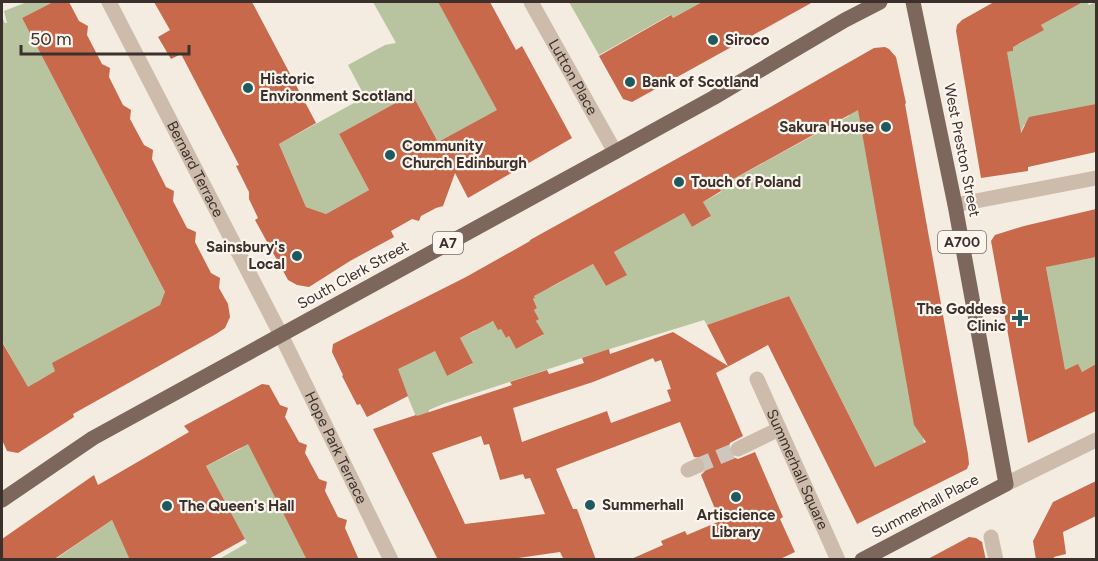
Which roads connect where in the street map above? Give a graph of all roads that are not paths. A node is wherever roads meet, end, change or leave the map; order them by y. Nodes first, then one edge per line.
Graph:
1 (109, 2) edge
2 (531, 2) edge
3 (880, 2) edge
4 (913, 2) edge
5 (615, 152) junction
6 (1096, 178) edge
7 (955, 205) junction
8 (282, 335) junction
9 (757, 378) dead end
10 (779, 429) junction
11 (1096, 440) edge
12 (738, 449) tunnel mouth
13 (1006, 484) junction
14 (2, 497) edge
15 (991, 537) dead end
16 (392, 560) edge
17 (838, 560) edge
18 (862, 560) edge
19 (996, 560) edge

1 - 8 street, Bernard Terrace
2 - 5 street, Lutton Place
3 - 5 main road, South Clerk Street / A7
4 - 7 main road, West Preston Street / A700
5 - 8 main road, South Clerk Street / A7
6 - 7 street
7 - 13 main road, West Preston Street / A700
8 - 14 main road, South Clerk Street / A7
8 - 16 street, Hope Park Terrace
9 - 10 street, Summerhall Square
10 - 12 street
10 - 17 street, Summerhall Square
11 - 13 street
13 - 18 main road, Summerhall Place
15 - 19 street

